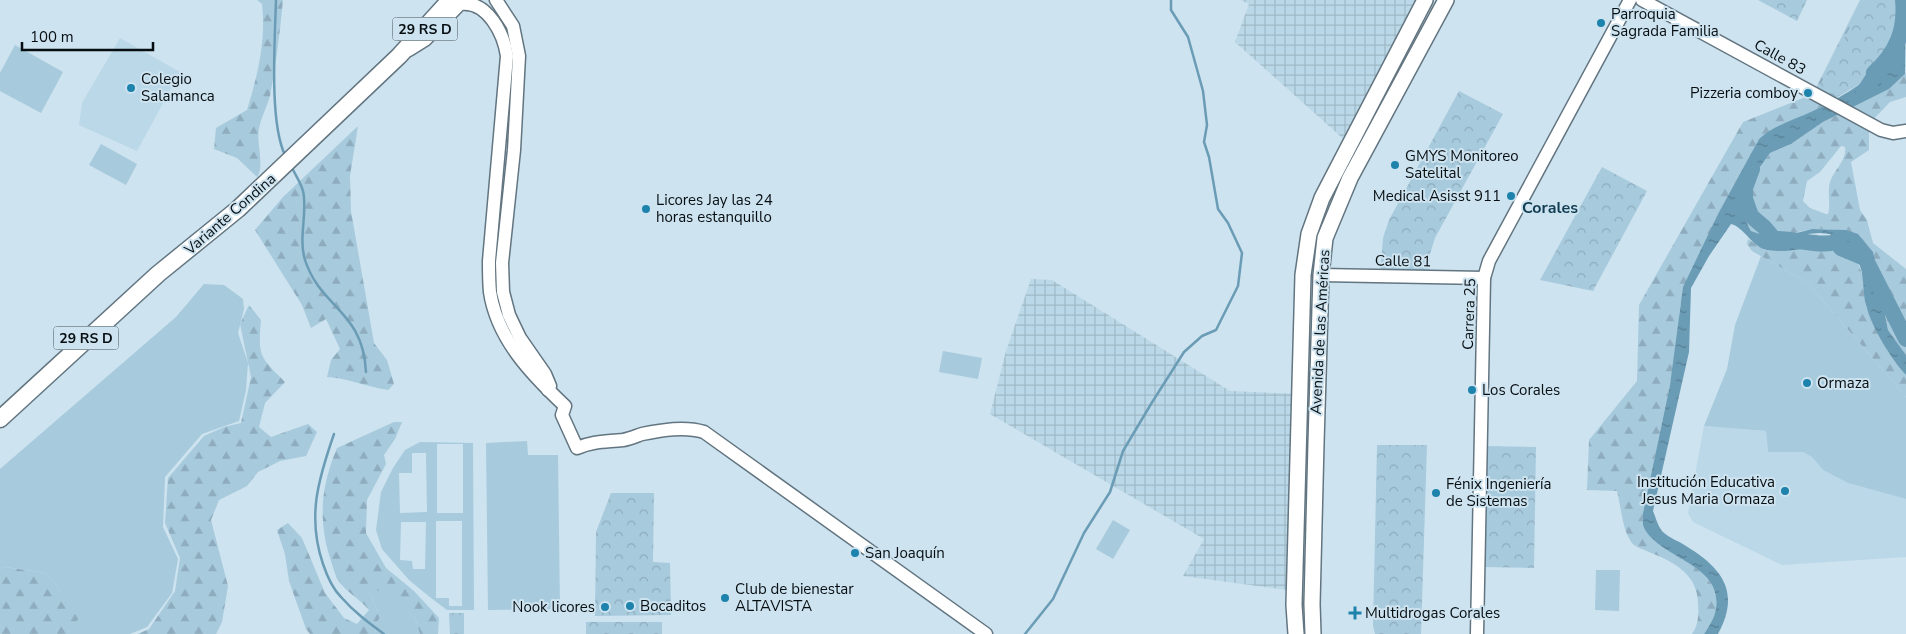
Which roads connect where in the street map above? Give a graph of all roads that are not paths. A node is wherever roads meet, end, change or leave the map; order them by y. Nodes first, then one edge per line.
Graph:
1 (450, 0) edge
2 (496, 0) edge
3 (1425, 0) edge
4 (1446, 0) edge
5 (1630, 0) edge
6 (1642, 0) edge
7 (399, 56) junction
8 (513, 56) junction
9 (1906, 131) edge
10 (1321, 275) junction
11 (1484, 278) junction
12 (1300, 394) junction
13 (0, 419) edge
14 (1312, 590) junction
15 (986, 634) edge
16 (1296, 634) edge
17 (1313, 634) edge
18 (1477, 634) edge

1 - 7 highway, Variante Condina / 29 RS D
2 - 8 street
3 - 12 main road, Avenida de las Américas
4 - 10 main road, Avenida de las Américas
5 - 11 street, Carrera 25
6 - 9 street, Calle 83
7 - 8 street
7 - 13 highway, Variante Condina / 29 RS D
8 - 15 street
10 - 11 street, Calle 81
10 - 14 main road, Avenida de las Américas
11 - 18 street, Carrera 25
12 - 14 main road
12 - 16 main road, Avenida de las Américas
14 - 17 main road, Avenida de las Américas

